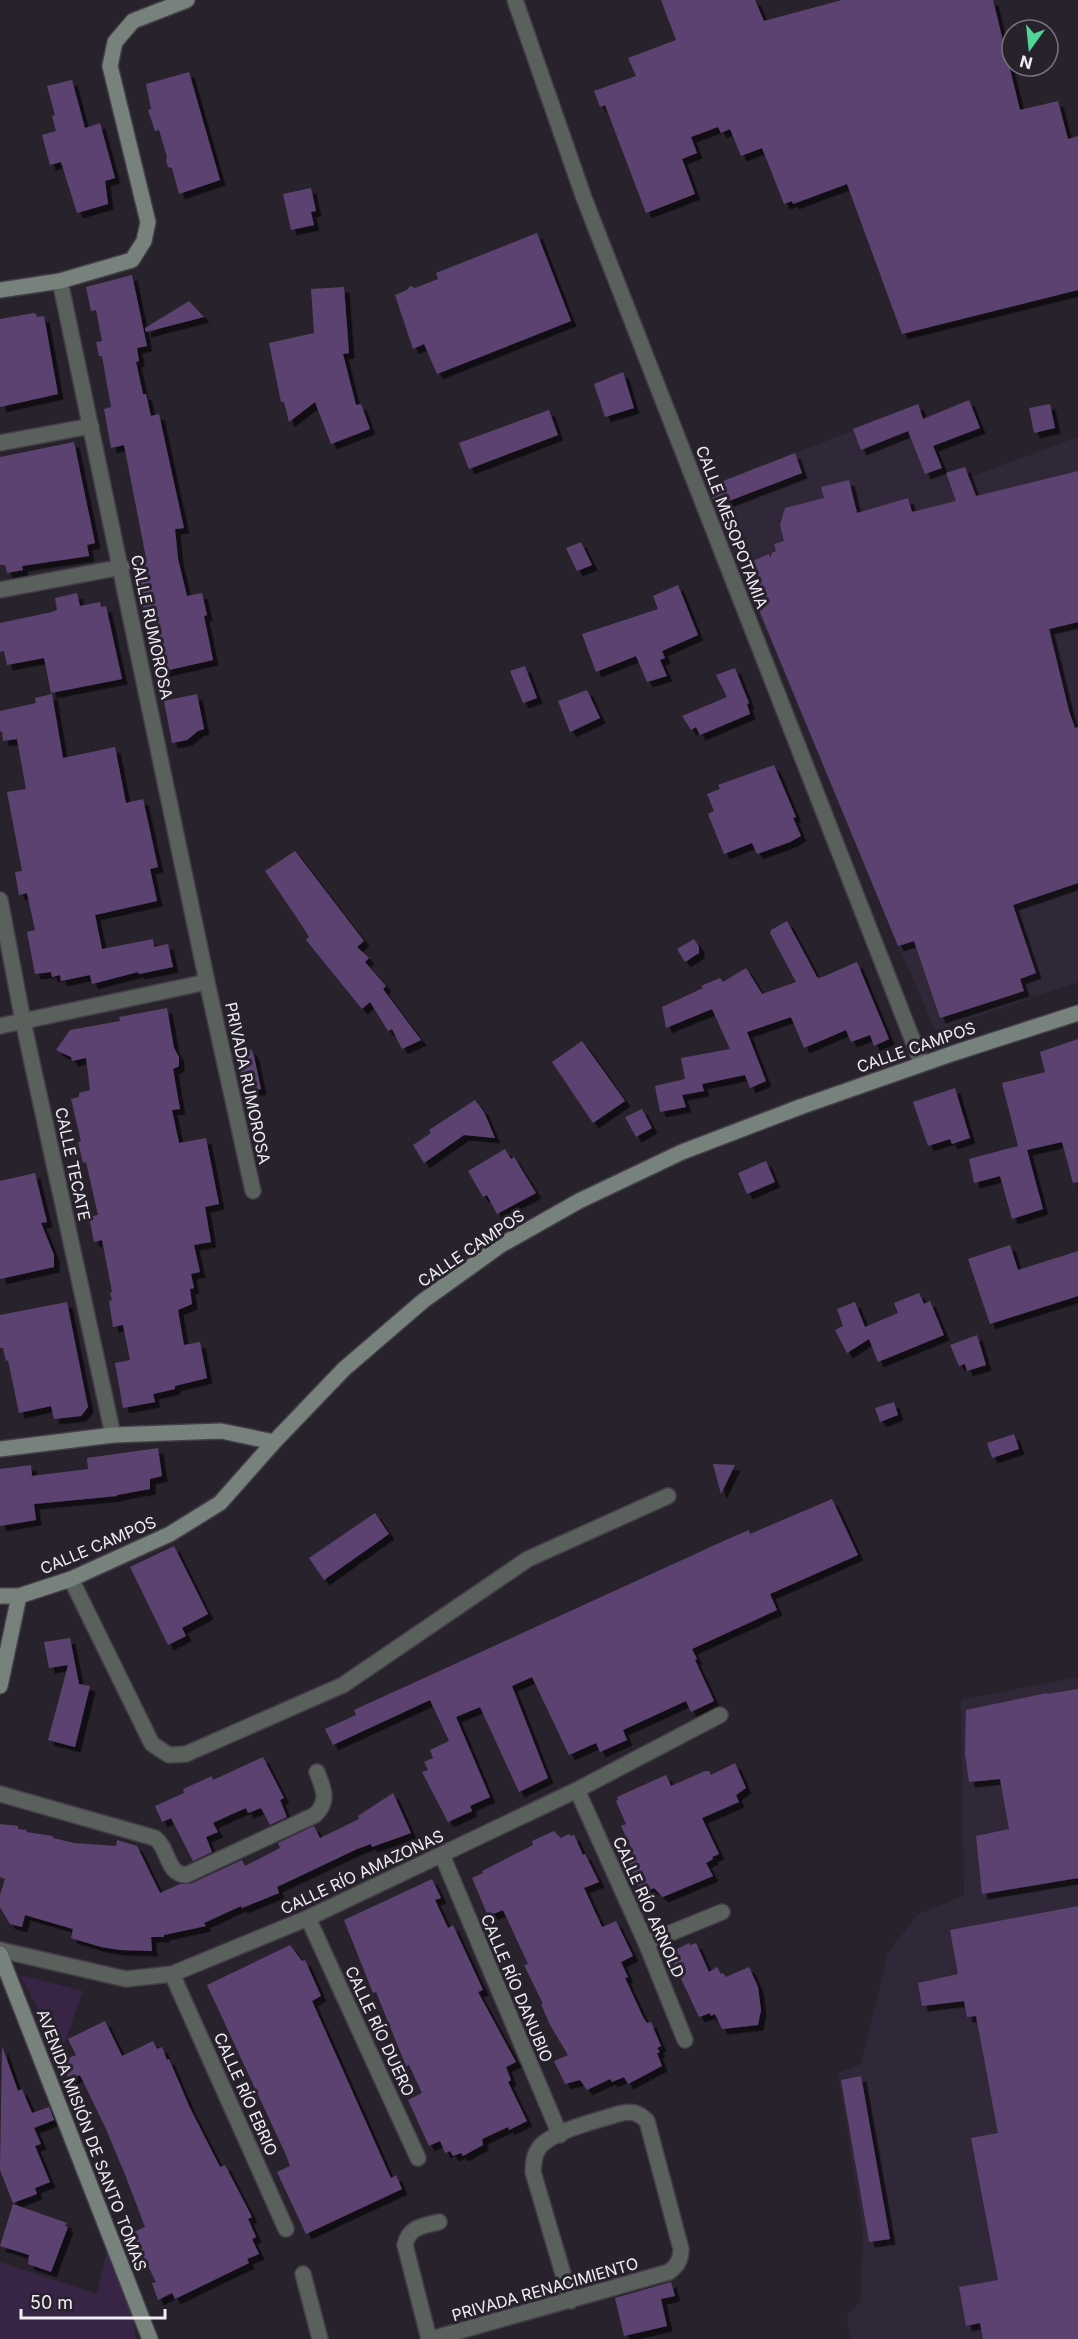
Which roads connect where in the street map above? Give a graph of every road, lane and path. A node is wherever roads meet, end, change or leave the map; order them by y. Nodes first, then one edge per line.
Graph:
1 (187, 0) edge
2 (515, 0) edge
3 (60, 281) junction
4 (0, 290) edge
5 (91, 426) junction
6 (0, 443) edge
7 (122, 567) junction
8 (0, 590) edge
9 (0, 900) edge
10 (207, 982) junction
11 (1078, 1013) edge
12 (24, 1021) junction
13 (0, 1026) edge
14 (922, 1064) junction
15 (253, 1191) dead end
16 (113, 1435) junction
17 (274, 1442) junction
18 (0, 1449) edge
19 (668, 1496) dead end
20 (71, 1579) junction
21 (0, 1596) edge
22 (20, 1596) junction
23 (0, 1686) edge
24 (720, 1714) dead end
25 (317, 1772) dead end
26 (577, 1790) junction
27 (0, 1794) edge
28 (441, 1855) junction
29 (722, 1912) dead end
30 (308, 1918) junction
31 (646, 1943) junction
32 (0, 1952) edge
33 (172, 1974) junction
34 (685, 2040) dead end
35 (560, 2134) junction
36 (418, 2158) dead end
37 (438, 2222) dead end
38 (286, 2229) dead end
39 (303, 2274) dead end
40 (572, 2301) junction
41 (150, 2339) edge
42 (320, 2339) edge
43 (430, 2339) edge

1 - 3 street
2 - 14 street, CALLE MESOPOTAMIA
3 - 4 street
3 - 5 street, CALLE RUMOROSA
5 - 6 street
5 - 7 street, CALLE RUMOROSA
7 - 8 street
7 - 10 street, CALLE RUMOROSA
9 - 12 street, CALLE TECATE
10 - 12 street
10 - 15 street, PRIVADA RUMOROSA
11 - 14 street, CALLE CAMPOS
12 - 13 street
12 - 16 street, CALLE TECATE
14 - 17 street, CALLE CAMPOS
16 - 17 street
16 - 18 street
17 - 20 street, CALLE CAMPOS
19 - 20 street
20 - 22 street, CALLE CAMPOS
21 - 22 street, CALLE CAMPOS
22 - 23 street
24 - 26 street, CALLE RÍO AMAZONAS
25 - 27 street
26 - 28 street, CALLE RÍO AMAZONAS
26 - 31 street, CALLE RÍO ARNOLD
28 - 30 street, CALLE RÍO AMAZONAS
28 - 35 street, CALLE RÍO DANUBIO
29 - 31 street
30 - 33 street, CALLE RÍO AMAZONAS
30 - 36 street, CALLE RÍO DUERO
31 - 34 street, CALLE RÍO ARNOLD
32 - 33 street, CALLE RÍO AMAZONAS
32 - 41 street, AVENIDA MISIÓN DE SANTO TOMAS
33 - 38 street, CALLE RÍO EBRIO
35 - 40 street
35 - 40 street, PRIVADA RENACIMIENTO
37 - 43 street
39 - 42 street
40 - 43 street, PRIVADA RENACIMIENTO

